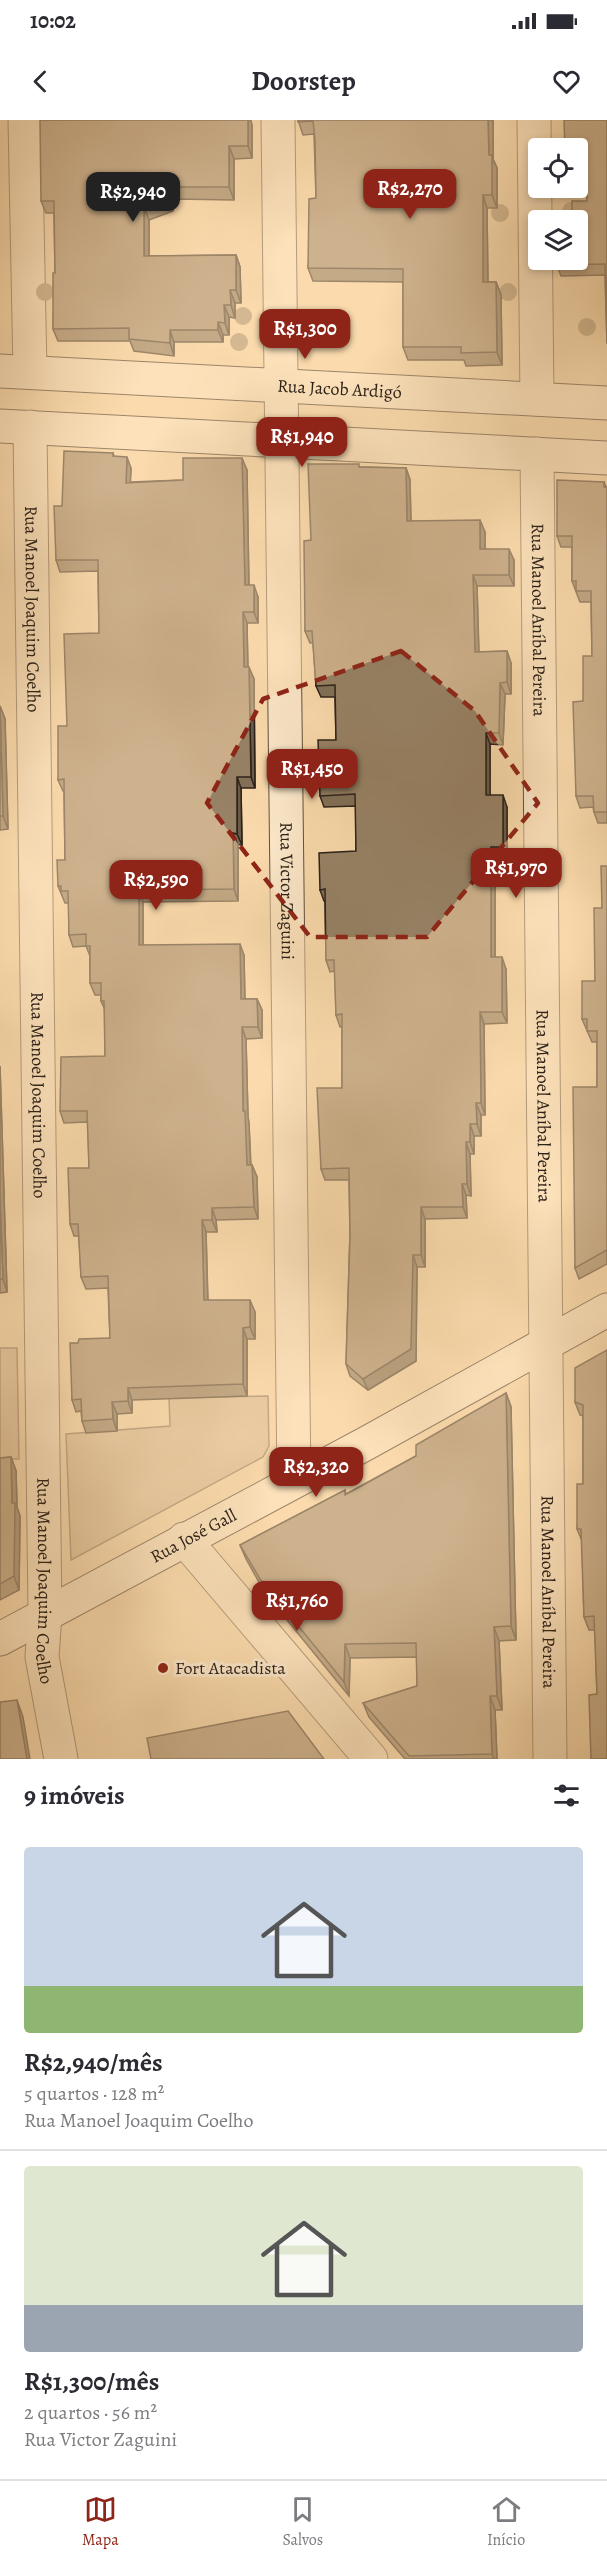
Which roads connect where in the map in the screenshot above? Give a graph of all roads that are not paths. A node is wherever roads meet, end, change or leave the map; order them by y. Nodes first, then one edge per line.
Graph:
1 (25, 120) edge
2 (278, 120) edge
3 (534, 120) edge
4 (15, 371) edge
5 (282, 384) junction
6 (537, 399) junction
7 (607, 403) edge
8 (15, 427) edge
9 (282, 442) junction
10 (537, 454) junction
11 (607, 458) edge
12 (607, 1310) edge
13 (546, 1343) junction
14 (294, 1481) junction
15 (184, 1539) junction
16 (45, 1613) junction
17 (0, 1639) edge
18 (61, 1759) edge
19 (371, 1759) edge
20 (550, 1759) edge

1 - 4 street
2 - 5 street, Rua Victor Zaguini
3 - 6 street
4 - 5 street, Rua Jacob Ardigó
5 - 6 street, Rua Jacob Ardigó
5 - 9 street, Rua Victor Zaguini
6 - 7 street, Rua Jacob Ardigó
8 - 9 street
8 - 16 street, Rua Manoel Joaquim Coelho
9 - 10 street
9 - 14 street, Rua Victor Zaguini
10 - 11 street
10 - 13 street, Rua Manoel Aníbal Pereira
12 - 13 street, Rua José Gall
13 - 14 street, Rua José Gall
13 - 20 street, Rua Manoel Aníbal Pereira
14 - 15 street, Rua José Gall
15 - 16 street, Rua José Gall
15 - 19 street
16 - 17 street, Rua José Gall
16 - 18 street, Rua Manoel Joaquim Coelho

